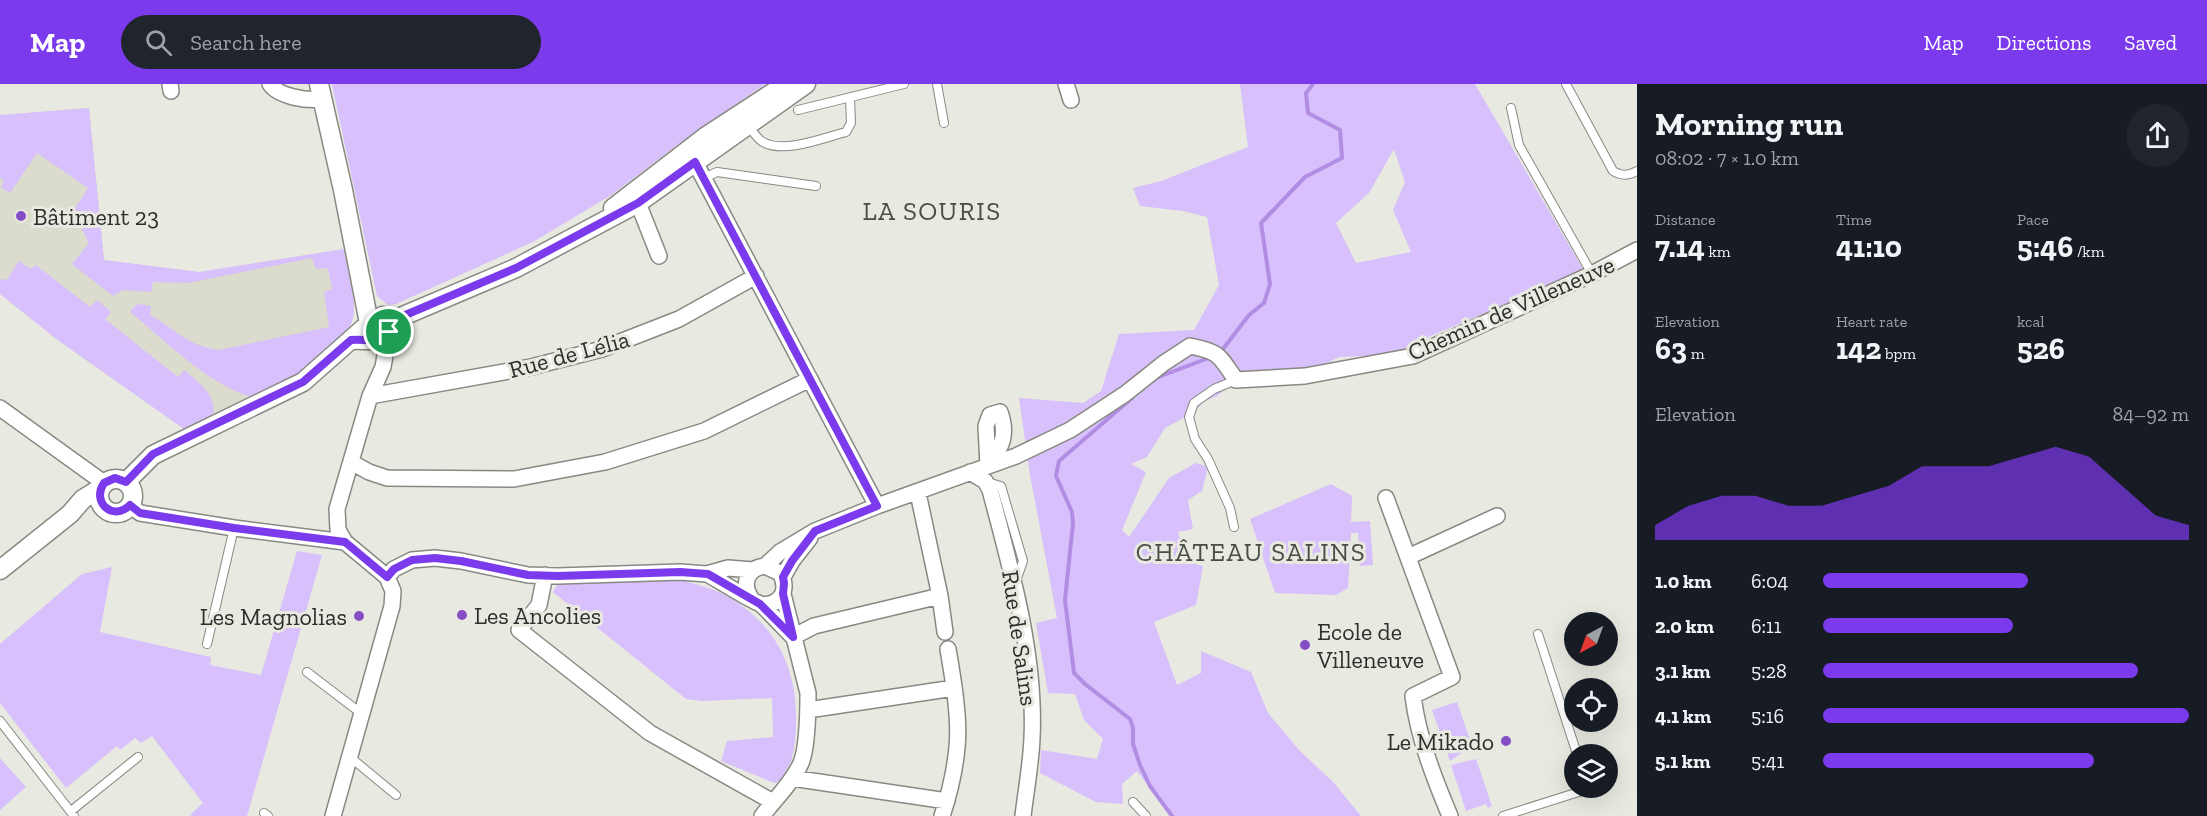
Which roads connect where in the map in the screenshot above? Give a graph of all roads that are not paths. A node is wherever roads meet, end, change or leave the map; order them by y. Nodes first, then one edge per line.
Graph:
1 (270, 84) edge
2 (786, 84) edge
3 (806, 84) edge
4 (904, 84) edge
5 (937, 84) edge
6 (1066, 84) edge
7 (1566, 84) edge
8 (321, 92) edge
9 (850, 98) junction
10 (1071, 100) dead end
11 (1511, 108) dead end
12 (798, 110) dead end
13 (747, 117) junction
14 (944, 123) dead end
15 (699, 170) junction
16 (1637, 171) edge
17 (816, 186) dead end
18 (633, 198) junction
19 (1637, 250) edge
20 (659, 256) dead end
21 (1592, 274) junction
22 (756, 276) junction
23 (375, 328) junction
24 (810, 379) junction
25 (1236, 380) junction
26 (370, 396) junction
27 (0, 408) edge
28 (351, 462) junction
29 (987, 474) junction
30 (126, 482) junction
31 (103, 485) junction
32 (918, 493) junction
33 (1386, 498) dead end
34 (130, 505) junction
35 (877, 506) junction
36 (103, 507) junction
37 (70, 514) junction
38 (1497, 516) dead end
39 (1234, 527) dead end
40 (234, 528) junction
41 (815, 531) junction
42 (345, 542) junction
43 (1408, 557) junction
44 (1, 568) edge
45 (759, 568) junction
46 (708, 574) junction
47 (544, 575) junction
48 (387, 577) junction
49 (783, 577) junction
50 (783, 594) junction
51 (940, 596) junction
52 (756, 601) junction
53 (945, 632) dead end
54 (1538, 634) dead end
55 (793, 637) junction
56 (207, 644) dead end
57 (948, 649) dead end
58 (307, 672) dead end
59 (954, 688) junction
60 (808, 710) junction
61 (363, 715) junction
62 (0, 721) edge
63 (1574, 744) edge
64 (138, 757) dead end
65 (350, 757) junction
66 (792, 778) junction
67 (396, 795) dead end
68 (1564, 797) edge
69 (947, 801) junction
70 (773, 802) junction
71 (1133, 802) dead end
72 (73, 814) edge
73 (333, 816) edge
74 (762, 816) edge
75 (942, 816) edge
76 (1023, 816) edge
77 (1146, 816) edge
78 (1450, 816) edge
79 (1503, 816) edge

1 - 8 street
2 - 13 street
3 - 13 street
4 - 9 lane
5 - 14 lane
6 - 10 street
7 - 16 lane
8 - 23 street
9 - 12 lane
9 - 13 lane
11 - 21 lane
13 - 15 street
13 - 18 street
15 - 17 lane
15 - 18 street
15 - 22 street
18 - 20 street
18 - 23 street
19 - 21 street, Chemin de Villeneuve
21 - 25 street, Chemin de Villeneuve
22 - 24 street
22 - 26 street, Rue de Lélia
23 - 26 street
23 - 30 street
24 - 28 street
24 - 35 street
25 - 29 street
25 - 39 lane
26 - 28 street
27 - 31 street
28 - 42 street
29 - 32 street
29 - 76 street, Rue de Salins
30 - 31 street
30 - 34 street
31 - 36 street
31 - 37 street
32 - 35 street
32 - 51 street
33 - 43 street
34 - 36 street
34 - 40 street
35 - 41 street
36 - 37 street
37 - 44 street
38 - 43 street
40 - 42 street
40 - 56 lane
41 - 45 street
41 - 49 street
42 - 48 street
43 - 78 street
45 - 46 street
45 - 49 street
45 - 52 street
46 - 47 street
46 - 52 street
47 - 48 street
47 - 70 street
48 - 61 street
49 - 50 street
50 - 52 street
50 - 55 street
51 - 53 street
51 - 55 street
52 - 55 street
54 - 63 lane
55 - 60 street
57 - 59 street
58 - 61 lane
59 - 60 street
59 - 69 street
60 - 66 street
61 - 65 street
62 - 72 lane
64 - 72 lane
65 - 67 lane
65 - 73 street
66 - 69 street
66 - 70 street
68 - 79 lane
69 - 75 street
70 - 74 street
71 - 77 lane

